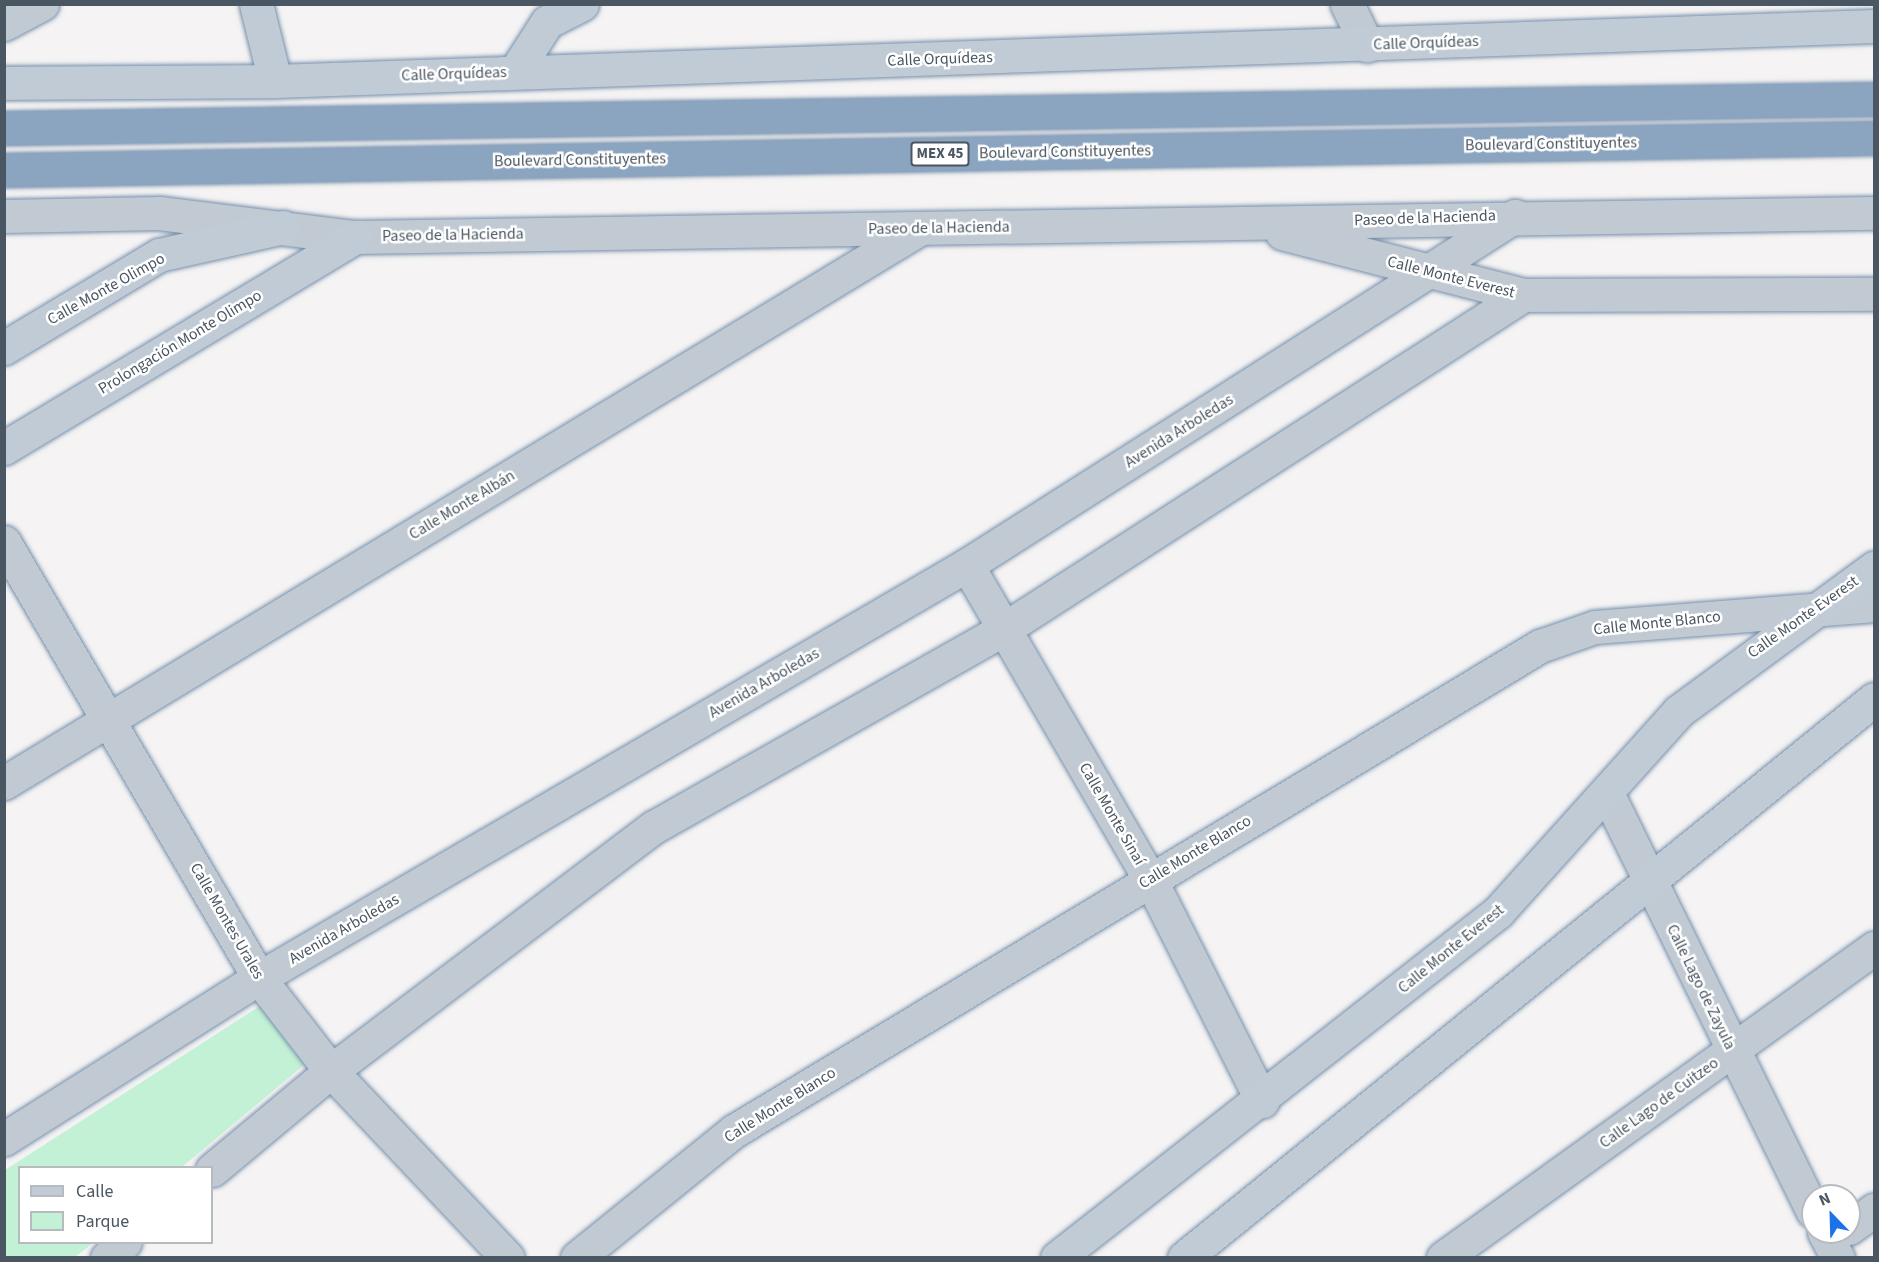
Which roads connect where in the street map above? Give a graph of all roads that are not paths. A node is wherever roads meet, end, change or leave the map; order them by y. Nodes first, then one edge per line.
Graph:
1 (42, 4) edge
2 (256, 4) edge
3 (582, 4) edge
4 (1347, 4) edge
5 (4, 24) edge
6 (1875, 26) edge
7 (1367, 45) junction
8 (514, 72) junction
9 (275, 81) junction
10 (4, 83) edge
11 (1875, 99) edge
12 (4, 128) edge
13 (1875, 138) edge
14 (4, 170) edge
15 (1875, 213) edge
16 (4, 216) edge
17 (1515, 216) junction
18 (1248, 224) junction
19 (283, 227) junction
20 (920, 228) junction
21 (355, 237) junction
22 (1432, 273) junction
23 (1875, 294) edge
24 (1523, 295) junction
25 (11, 341) edge
26 (4, 448) edge
27 (4, 542) edge
28 (967, 565) junction
29 (1875, 568) edge
30 (1875, 605) edge
31 (1818, 608) junction
32 (1004, 630) junction
33 (1875, 699) edge
34 (111, 718) junction
35 (4, 783) edge
36 (1608, 795) junction
37 (1150, 879) junction
38 (1649, 881) junction
39 (1875, 948) edge
40 (259, 978) junction
41 (1732, 1050) junction
42 (331, 1071) junction
43 (1262, 1101) junction
44 (4, 1139) edge
45 (213, 1169) edge
46 (1801, 1187) edge
47 (1875, 1210) edge
48 (1861, 1220) edge
49 (123, 1244) edge
50 (107, 1257) edge
51 (508, 1257) edge
52 (577, 1257) edge
53 (1057, 1257) edge
54 (1184, 1257) edge
55 (1443, 1257) edge

1 - 5 street
2 - 9 main road
3 - 8 main road
4 - 7 street
6 - 7 main road, Calle Orquídeas
7 - 8 main road, Calle Orquídeas
8 - 9 main road, Calle Orquídeas
9 - 10 main road, Calle Orquídeas
11 - 12 highway
13 - 14 highway, Boulevard Constituyentes / MEX 45
15 - 17 street, Paseo de la Hacienda
16 - 19 street, Paseo de la Hacienda
17 - 18 street, Paseo de la Hacienda
17 - 22 street, Avenida Arboledas
18 - 20 street, Paseo de la Hacienda
18 - 22 street, Calle Monte Everest
19 - 21 street, Paseo de la Hacienda
19 - 25 main road, Calle Monte Olimpo
20 - 21 street, Paseo de la Hacienda
20 - 34 street, Calle Monte Albán
21 - 26 main road, Prolongación Monte Olimpo
22 - 24 street, Calle Monte Everest
22 - 28 street, Avenida Arboledas
23 - 24 street, Calle Monte Everest
24 - 32 street
27 - 34 street, Calle Montes Urales
28 - 32 street, Calle Monte Sinaí
28 - 40 street, Avenida Arboledas
29 - 31 main road, Calle Monte Everest
30 - 31 street, Calle Monte Blanco
31 - 36 main road, Calle Monte Everest
31 - 37 street, Calle Monte Blanco
32 - 37 street, Calle Monte Sinaí
32 - 42 street
33 - 38 main road
34 - 35 street, Calle Monte Albán
34 - 40 street, Calle Montes Urales
36 - 38 street, Calle Lago de Zayula
36 - 43 main road, Calle Monte Everest
37 - 43 street, Calle Monte Sinaí
37 - 52 street, Calle Monte Blanco
38 - 41 street, Calle Lago de Zayula
38 - 54 main road
39 - 41 street, Calle Lago de Cuitzeo
40 - 42 street, Calle Montes Urales
40 - 44 street, Avenida Arboledas
41 - 46 street, Calle Lago de Zayula
41 - 55 street, Calle Lago de Cuitzeo
42 - 45 street
42 - 51 street, Calle Montes Urales
43 - 53 main road, Calle Monte Everest
47 - 48 street
49 - 50 street

